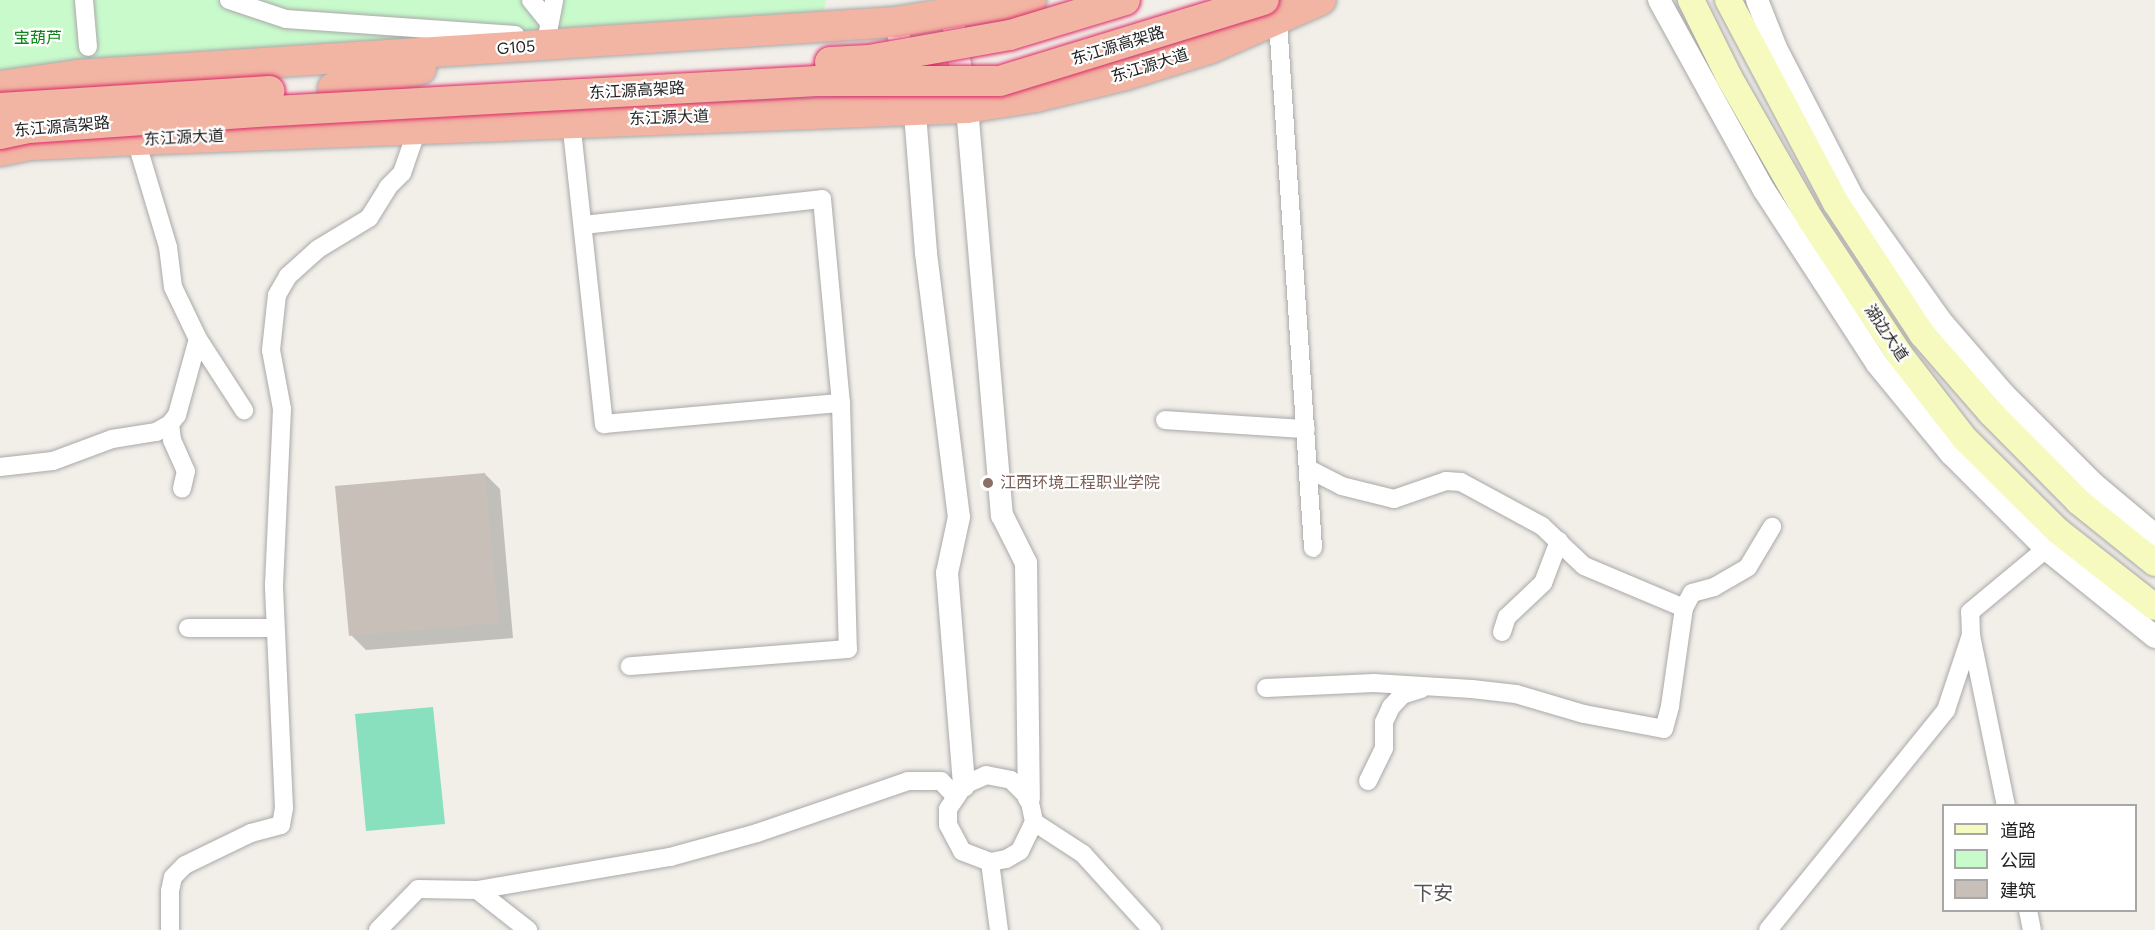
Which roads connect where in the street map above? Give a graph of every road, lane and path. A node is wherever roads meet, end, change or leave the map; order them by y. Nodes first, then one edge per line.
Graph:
1 (84, 0) edge
2 (229, 0) edge
3 (531, 0) edge
4 (554, 0) edge
5 (1031, 0) edge
6 (1125, 0) edge
7 (1321, 0) edge
8 (1659, 0) edge
9 (1691, 0) edge
10 (1728, 0) edge
11 (1757, 0) edge
12 (1271, 11) edge
13 (952, 15) junction
14 (896, 22) junction
15 (766, 25) dead end
16 (547, 29) junction
17 (799, 29) junction
18 (88, 47) dead end
19 (0, 86) edge
20 (334, 97) junction
21 (0, 108) edge
22 (967, 108) junction
23 (915, 113) junction
24 (857, 114) junction
25 (571, 120) junction
26 (418, 127) junction
27 (0, 134) edge
28 (136, 140) junction
29 (0, 151) edge
30 (583, 225) junction
31 (198, 339) junction
32 (841, 404) junction
33 (244, 410) dead end
34 (1165, 420) dead end
35 (170, 424) junction
36 (1306, 429) junction
37 (0, 467) edge
38 (1308, 469) junction
39 (182, 489) dead end
40 (1772, 527) dead end
41 (2155, 535) edge
42 (1559, 540) junction
43 (1313, 548) dead end
44 (2046, 549) junction
45 (2155, 563) edge
46 (2155, 607) edge
47 (1684, 608) junction
48 (188, 628) dead end
49 (274, 628) junction
50 (1502, 632) dead end
51 (1971, 635) junction
52 (2155, 637) edge
53 (630, 666) dead end
54 (1429, 687) junction
55 (1266, 688) dead end
56 (1368, 781) dead end
57 (959, 790) junction
58 (1029, 798) junction
59 (2006, 804) edge
60 (1034, 822) junction
61 (990, 862) junction
62 (477, 890) junction
63 (2028, 912) edge
64 (170, 930) edge
65 (378, 930) edge
66 (528, 930) edge
67 (999, 930) edge
68 (1152, 930) edge
69 (1768, 930) edge
70 (2032, 930) edge

1 - 18 street
2 - 16 street
3 - 16 street
4 - 16 street
5 - 13 highway, G105 / G105
6 - 20 highway, 东江源高架路, bridge
7 - 12 highway, 东江源大道
8 - 44 street
9 - 46 main road, 湖边大道
10 - 45 main road, 湖边大道
11 - 41 street
12 - 20 highway, 东江源高架路, bridge
12 - 22 highway, 东江源大道
12 - 36 street
13 - 14 highway, G105 / G105
13 - 22 street
14 - 17 highway, G105 / G105
14 - 23 street
15 - 16 street
17 - 19 highway, G105 / G105
17 - 20 highway
20 - 21 highway, 东江源高架路, bridge
20 - 24 highway, bridge
20 - 27 highway, 东江源高架路, bridge
22 - 23 highway, 东江源大道
22 - 58 street
23 - 24 highway, 东江源大道
23 - 57 street
24 - 25 highway, 东江源大道
25 - 26 highway, 东江源大道
25 - 30 street
26 - 28 highway, 东江源大道
26 - 49 street
28 - 29 highway, 东江源大道
28 - 31 street
30 - 32 street
30 - 32 street
31 - 33 street
31 - 35 street
32 - 53 street
34 - 36 street
35 - 37 street
35 - 39 street
36 - 38 street
38 - 42 street
38 - 43 street
40 - 47 street
42 - 47 street
42 - 50 street
44 - 51 street
44 - 52 street
47 - 54 street
48 - 49 street
49 - 64 street
51 - 59 street
51 - 69 street
54 - 55 street
54 - 56 street
57 - 58 street
57 - 61 street
57 - 62 street
58 - 60 street
60 - 61 street
60 - 68 street
61 - 67 street
62 - 65 street
62 - 66 street
63 - 70 street

